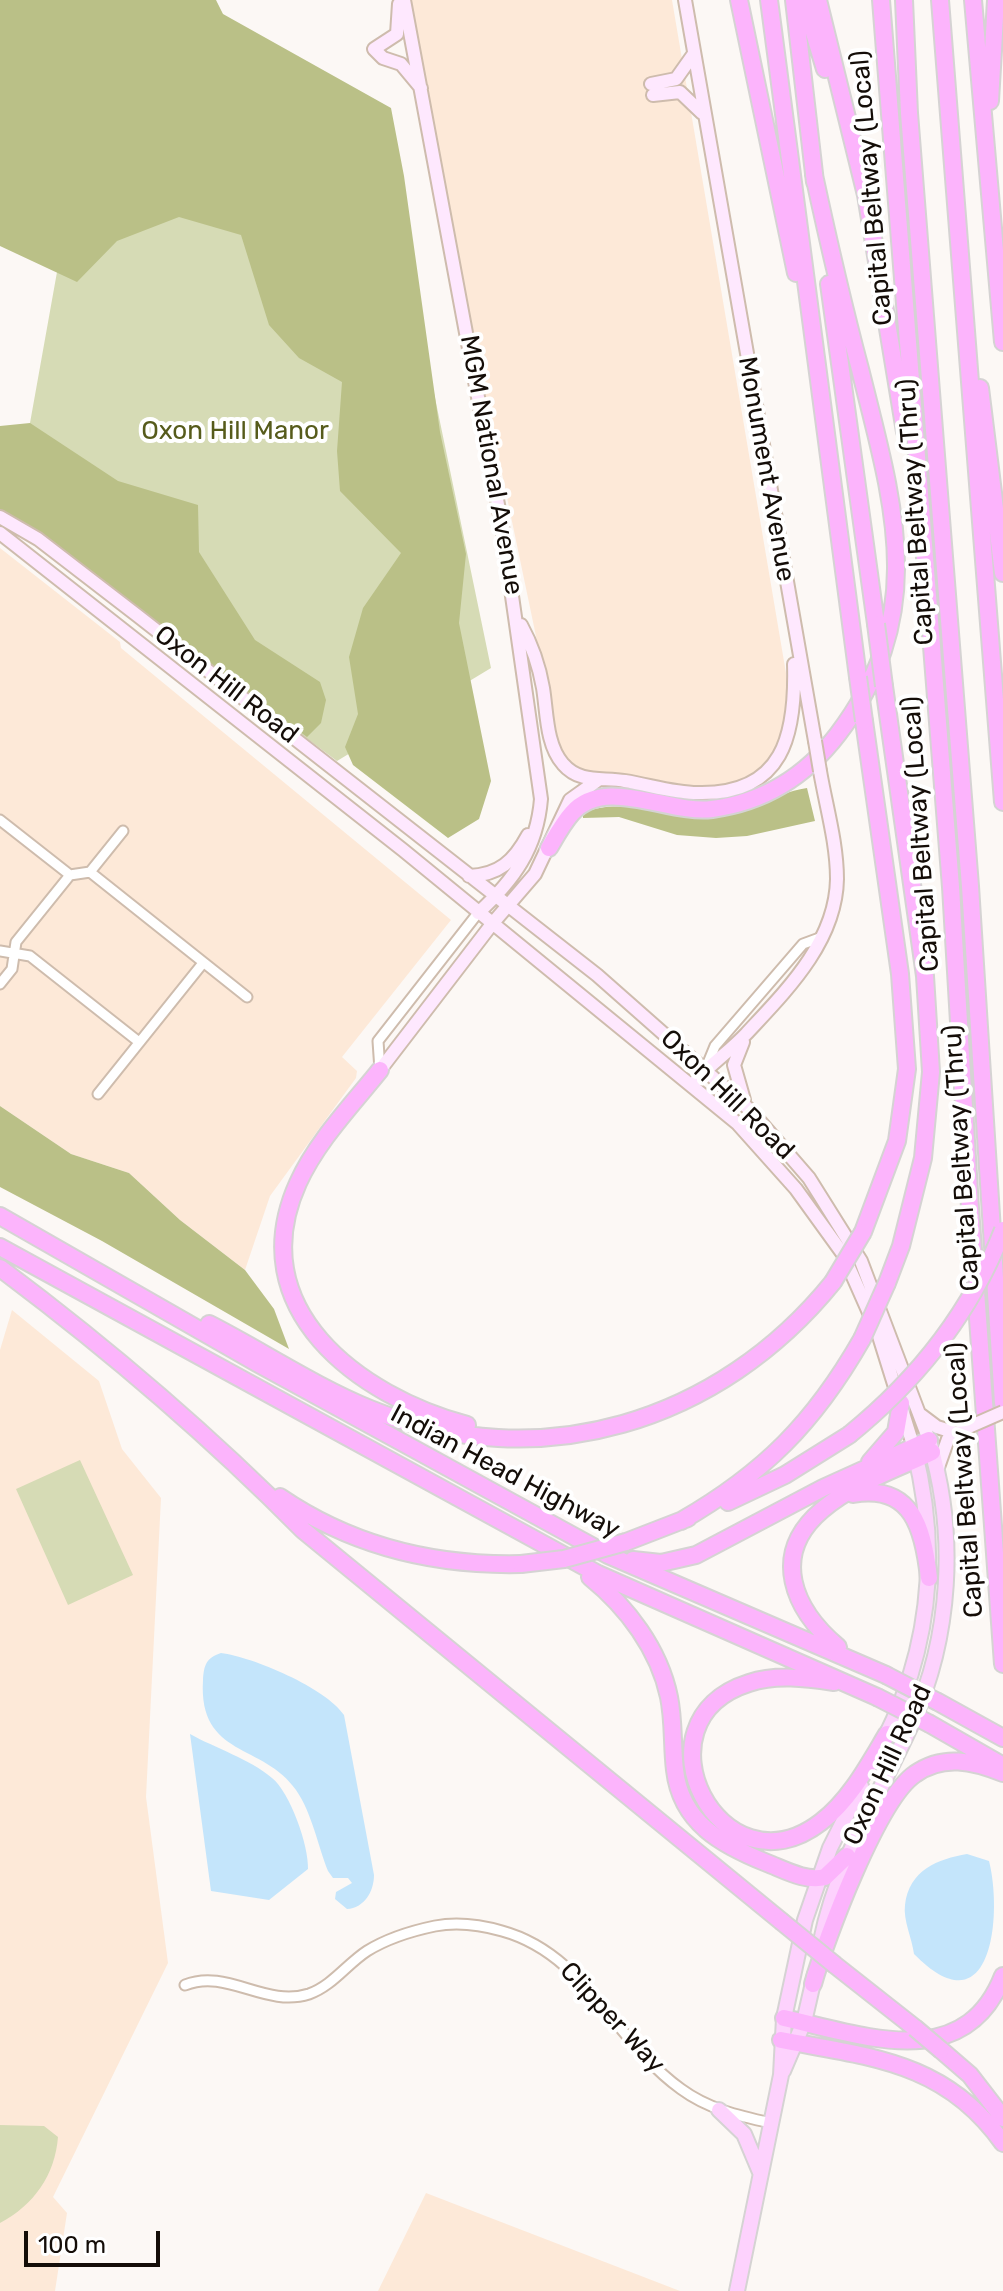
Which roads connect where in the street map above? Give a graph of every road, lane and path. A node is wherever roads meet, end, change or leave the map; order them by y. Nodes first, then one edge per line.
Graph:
1 (402, 0) edge
2 (685, 0) edge
3 (732, 0) edge
4 (739, 0) edge
5 (769, 0) edge
6 (794, 0) edge
7 (804, 0) edge
8 (818, 0) edge
9 (881, 0) edge
10 (904, 0) edge
11 (940, 0) edge
12 (973, 0) edge
13 (996, 0) edge
14 (693, 55) junction
15 (754, 78) junction
16 (423, 90) junction
17 (702, 113) junction
18 (952, 166) junction
19 (814, 175) junction
20 (990, 183) junction
21 (879, 271) junction
22 (1003, 342) edge
23 (813, 360) junction
24 (0, 517) edge
25 (0, 533) edge
26 (922, 540) junction
27 (1003, 573) edge
28 (518, 621) junction
29 (793, 624) junction
30 (598, 780) junction
31 (541, 799) junction
32 (1003, 802) edge
33 (0, 820) edge
34 (123, 831) dead end
35 (549, 848) junction
36 (90, 872) junction
37 (70, 875) junction
38 (469, 876) junction
39 (495, 897) junction
40 (507, 907) junction
41 (478, 913) junction
42 (492, 924) junction
43 (822, 937) junction
44 (0, 951) edge
45 (14, 954) junction
46 (203, 963) junction
47 (0, 984) edge
48 (247, 997) dead end
49 (748, 1032) junction
50 (139, 1042) junction
51 (706, 1068) junction
52 (380, 1070) junction
53 (693, 1084) junction
54 (98, 1094) dead end
55 (750, 1110) junction
56 (2, 1217) edge
57 (1003, 1230) edge
58 (0, 1247) edge
59 (0, 1268) edge
60 (901, 1403) junction
61 (1003, 1403) edge
62 (919, 1412) junction
63 (1003, 1412) edge
64 (958, 1430) junction
65 (527, 1438) junction
66 (922, 1455) junction
67 (937, 1470) junction
68 (856, 1472) junction
69 (249, 1476) junction
70 (840, 1497) junction
71 (681, 1521) junction
72 (561, 1553) junction
73 (608, 1555) junction
74 (929, 1578) junction
75 (848, 1656) junction
76 (1003, 1664) edge
77 (847, 1683) junction
78 (887, 1734) junction
79 (1003, 1738) edge
80 (997, 1766) edge
81 (847, 1856) junction
82 (817, 1879) junction
83 (1003, 1976) edge
84 (813, 1984) junction
85 (185, 1985) dead end
86 (784, 2018) junction
87 (804, 2022) junction
88 (789, 2042) junction
89 (719, 2110) junction
90 (1003, 2118) edge
91 (771, 2123) junction
92 (1003, 2143) edge
93 (761, 2177) junction
94 (737, 2291) edge

1 - 16 main road, MGM National Avenue
1 - 16 main road
2 - 14 main road, Monument Avenue
3 - 15 highway
4 - 15 highway
5 - 23 highway
6 - 19 highway
7 - 21 highway
8 - 21 highway
9 - 26 highway, Capital Beltway (Local)
10 - 61 highway, Capital Beltway (Thru)
11 - 18 highway
12 - 20 highway
13 - 20 highway
14 - 17 main road, Monument Avenue
14 - 17 main road
15 - 23 highway
16 - 28 main road, MGM National Avenue
17 - 29 main road, Monument Avenue
18 - 27 highway
18 - 32 highway
19 - 35 highway
19 - 71 highway, bridge
20 - 22 highway
21 - 26 highway
23 - 65 highway, bridge
24 - 38 main road, Oxon Hill Road
25 - 41 main road, Oxon Hill Road
26 - 76 highway, Capital Beltway (Local)
28 - 30 main road
28 - 31 main road, MGM National Avenue
29 - 30 main road
29 - 43 main road, Monument Avenue, bridge
30 - 35 main road
31 - 38 main road
31 - 39 main road, MGM National Avenue
33 - 37 street
34 - 36 street
35 - 40 main road
36 - 37 street
36 - 46 street
37 - 45 street
38 - 39 main road, Oxon Hill Road
39 - 40 main road, Oxon Hill Road
39 - 41 main road, MGM National Avenue
40 - 42 main road
40 - 51 main road, Oxon Hill Road
41 - 42 main road, Oxon Hill Road
41 - 52 street
42 - 52 main road
42 - 53 main road, Oxon Hill Road
43 - 49 main road, Monument Avenue
43 - 51 street, Monument Avenue
44 - 45 street
45 - 47 street
45 - 50 street
46 - 48 street
46 - 50 street
49 - 51 main road, Monument Avenue
49 - 55 main road
50 - 54 street
51 - 53 main road, Monument Avenue
51 - 55 main road, Oxon Hill Road
52 - 65 highway
53 - 60 main road, Oxon Hill Road
55 - 62 main road, Oxon Hill Road
56 - 65 highway
56 - 73 highway, Indian Head Highway
57 - 71 highway, bridge
58 - 72 highway, Indian Head Highway
59 - 69 highway
60 - 66 main road, Oxon Hill Road
60 - 68 highway
62 - 64 main road
62 - 66 main road, Oxon Hill Road
63 - 64 main road, bridge
64 - 67 main road
66 - 67 main road, Oxon Hill Road
66 - 68 highway
66 - 70 highway
66 - 74 main road, Oxon Hill Road
67 - 81 main road, Oxon Hill Road
68 - 73 highway
69 - 71 highway, bridge
69 - 90 highway, bridge
70 - 74 highway
70 - 75 highway
72 - 77 highway, Indian Head Highway
72 - 82 highway
73 - 75 highway, Indian Head Highway
74 - 78 main road, Oxon Hill Road
75 - 79 highway, Indian Head Highway, bridge
77 - 78 highway
77 - 80 highway, Indian Head Highway, bridge
78 - 82 main road, Oxon Hill Road
80 - 84 highway
81 - 82 highway
81 - 84 main road, Oxon Hill Road
82 - 86 main road, Oxon Hill Road
83 - 87 highway
84 - 87 main road, Oxon Hill Road
85 - 89 street, Clipper Way
86 - 87 highway
86 - 88 main road, Oxon Hill Road
87 - 88 main road, Oxon Hill Road
88 - 91 main road, Oxon Hill Road
88 - 92 highway
89 - 91 street, Clipper Way
89 - 93 main road
91 - 93 main road, Oxon Hill Road
93 - 94 main road, Oxon Hill Road

